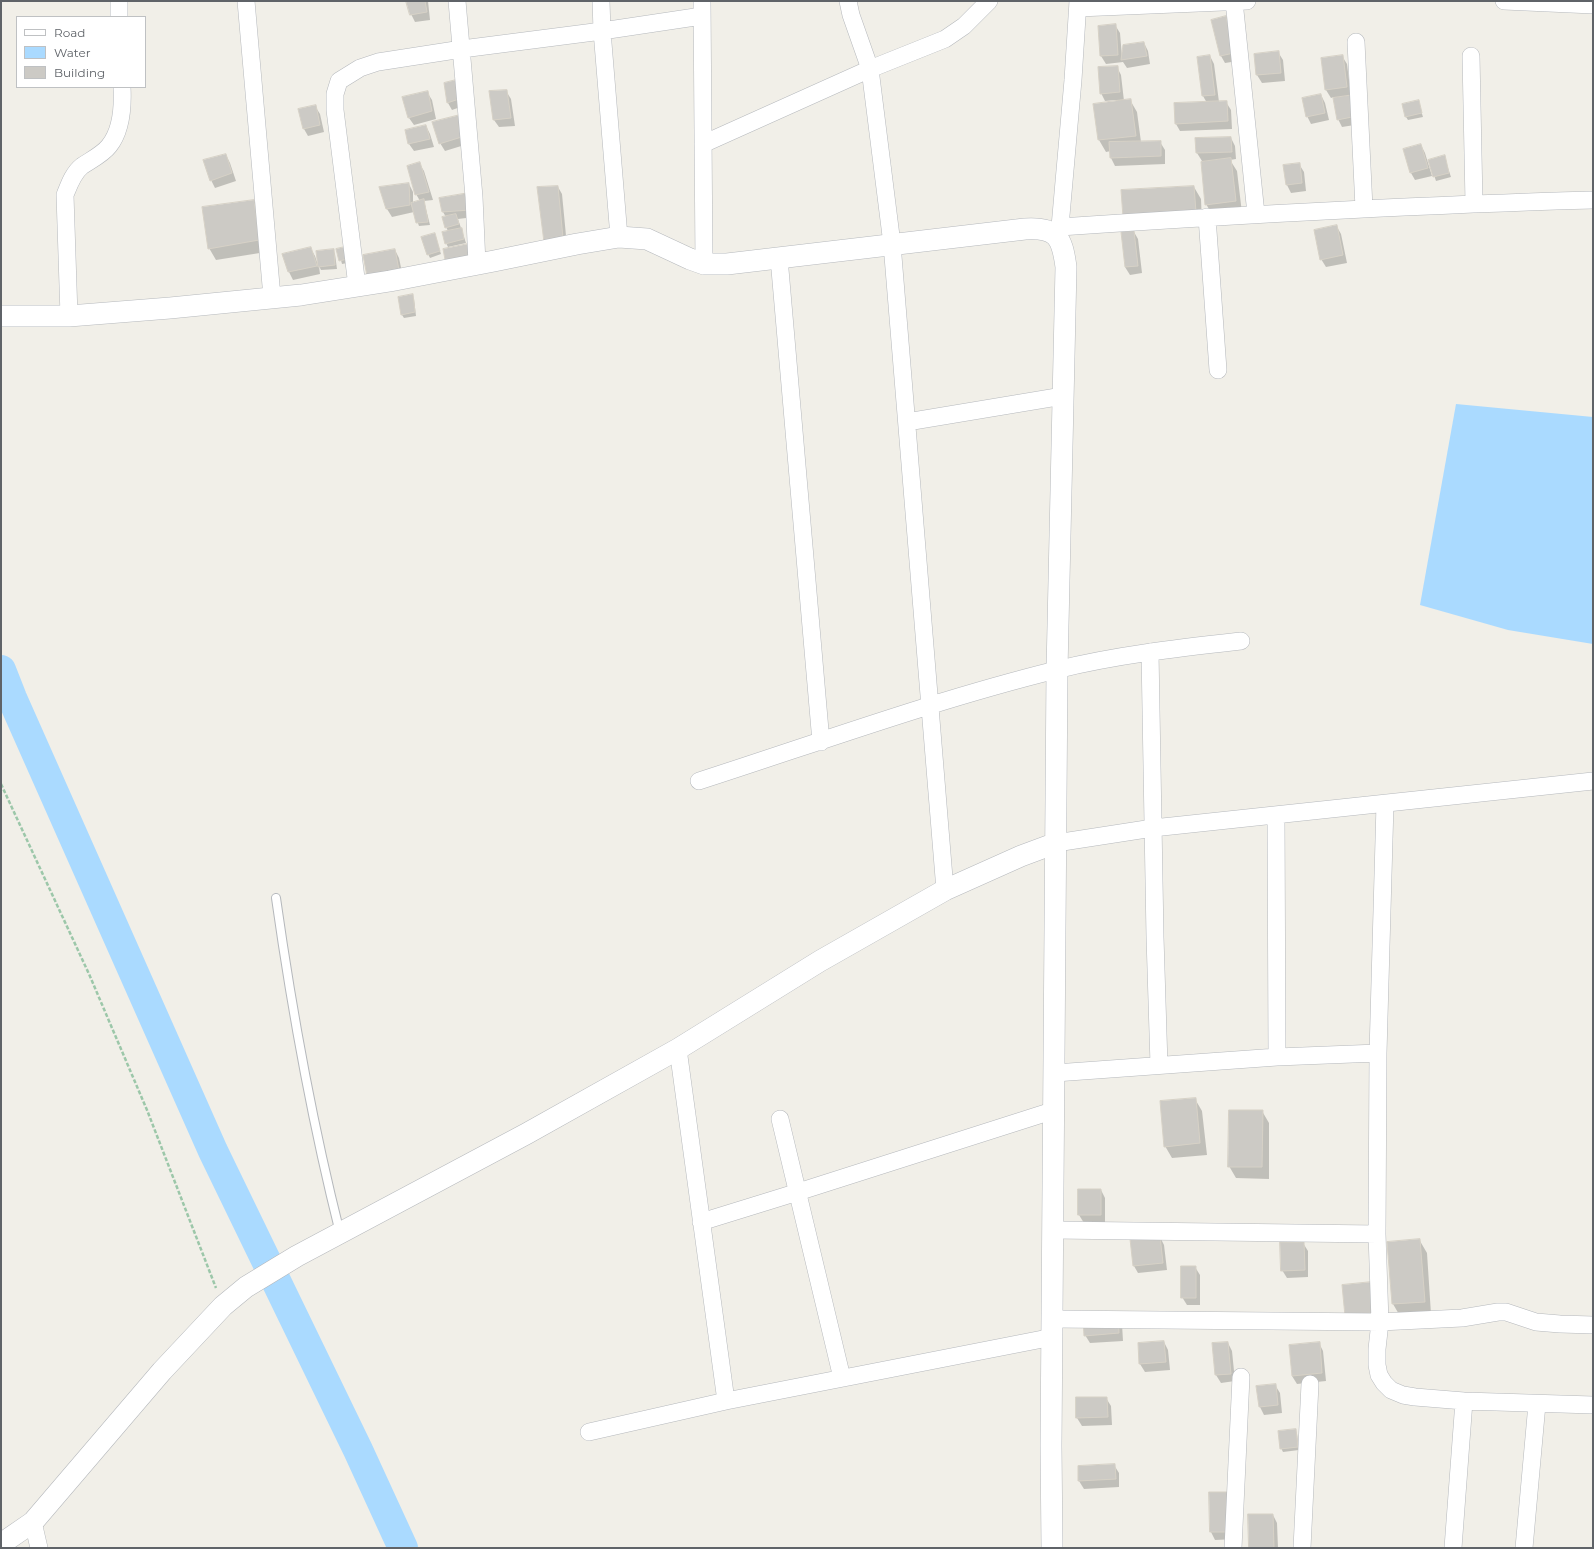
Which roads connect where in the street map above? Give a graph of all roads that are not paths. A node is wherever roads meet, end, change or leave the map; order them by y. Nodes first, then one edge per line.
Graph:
1 (119, 1) edge
2 (246, 1) edge
3 (457, 1) edge
4 (601, 1) edge
5 (848, 1) edge
6 (990, 1) edge
7 (1247, 1) edge
8 (1504, 1) edge
9 (1234, 2) edge
10 (1175, 3) edge
11 (1078, 4) edge
12 (1593, 5) edge
13 (702, 8) edge
14 (119, 16) edge
15 (602, 31) junction
16 (1356, 42) dead end
17 (462, 49) junction
18 (1470, 56) dead end
19 (870, 69) junction
20 (122, 88) edge
21 (703, 144) junction
22 (1593, 200) edge
23 (1474, 203) junction
24 (1364, 208) junction
25 (1256, 214) junction
26 (1207, 217) junction
27 (1059, 233) junction
28 (619, 237) junction
29 (892, 244) junction
30 (779, 258) junction
31 (477, 264) junction
32 (704, 264) junction
33 (357, 286) junction
34 (272, 297) junction
35 (1, 316) edge
36 (69, 316) junction
37 (1218, 370) dead end
38 (1064, 396) junction
39 (907, 422) junction
40 (1241, 641) dead end
41 (1150, 652) junction
42 (1057, 670) junction
43 (929, 705) junction
44 (821, 742) junction
45 (699, 781) dead end
46 (1593, 781) edge
47 (1385, 804) junction
48 (1276, 815) junction
49 (1153, 828) junction
50 (1056, 843) junction
51 (945, 890) junction
52 (276, 898) dead end
53 (678, 1049) junction
54 (1378, 1053) junction
55 (1277, 1057) junction
56 (1159, 1065) junction
57 (1055, 1073) junction
58 (1055, 1110) junction
59 (780, 1119) dead end
60 (798, 1192) junction
61 (701, 1222) junction
62 (1054, 1230) junction
63 (340, 1233) junction
64 (1377, 1234) junction
65 (1380, 1322) junction
66 (1593, 1324) edge
67 (1053, 1328) junction
68 (1241, 1377) dead end
69 (842, 1378) junction
70 (1310, 1384) dead end
71 (726, 1401) junction
72 (1464, 1401) junction
73 (1537, 1404) junction
74 (1593, 1405) edge
75 (589, 1432) dead end
76 (33, 1522) junction
77 (1, 1544) edge
78 (39, 1548) edge
79 (1052, 1548) edge
80 (1234, 1548) edge
81 (1302, 1548) edge
82 (1453, 1548) edge
83 (1524, 1548) edge

1 - 14 street
2 - 34 street
3 - 17 street
4 - 15 street
5 - 19 street
6 - 19 street
7 - 9 street
8 - 12 street
9 - 10 street
9 - 25 street
10 - 11 street
11 - 27 street
13 - 15 street
13 - 21 street
15 - 17 street
15 - 28 street
16 - 24 street
17 - 31 street
17 - 33 street
18 - 23 street
19 - 21 street
19 - 29 street
20 - 36 street
21 - 32 street
22 - 23 street
23 - 24 street
24 - 25 street
25 - 26 street
26 - 27 street
26 - 37 street
27 - 29 street
27 - 38 street
28 - 31 street
28 - 32 street
29 - 30 street
29 - 39 street
30 - 32 street
30 - 44 street
31 - 33 street
33 - 34 street
34 - 36 street
35 - 36 street
38 - 39 street
38 - 42 street
39 - 43 street
40 - 41 street
41 - 42 street
41 - 49 street
42 - 43 street
42 - 50 street
43 - 44 street
43 - 51 street
44 - 45 street
46 - 47 street
47 - 48 street
47 - 54 street
48 - 49 street
48 - 55 street
49 - 50 street
49 - 56 street
50 - 51 street
50 - 57 street
51 - 53 street
52 - 63 lane
53 - 61 street
53 - 63 street
54 - 55 street
54 - 64 street
55 - 56 street
56 - 57 street
57 - 58 street
58 - 60 street
58 - 62 street
59 - 60 street
60 - 61 street
60 - 69 street
61 - 71 street
62 - 64 street
62 - 67 street
63 - 76 street
64 - 65 street
65 - 66 street
65 - 67 street
65 - 72 street
67 - 69 street
67 - 79 street
68 - 80 street
69 - 71 street
70 - 81 street
71 - 75 street
72 - 73 street
72 - 82 street
73 - 74 street
73 - 83 street
76 - 77 street
76 - 78 street

